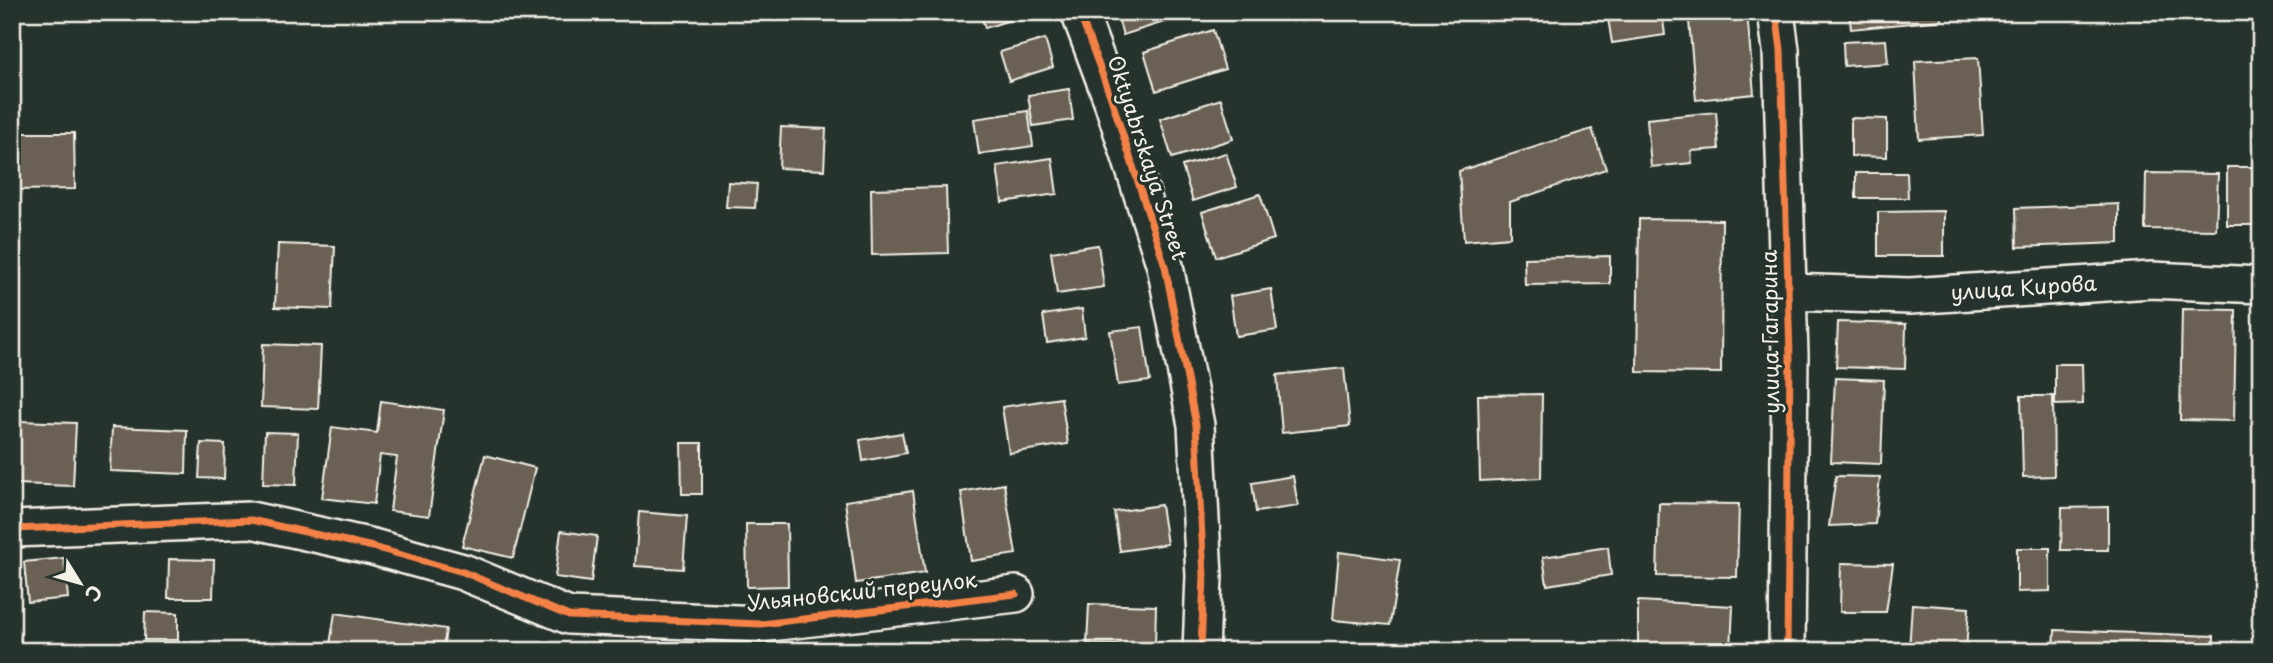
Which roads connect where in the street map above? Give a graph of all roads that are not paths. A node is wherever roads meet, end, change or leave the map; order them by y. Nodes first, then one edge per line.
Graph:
1 (1079, 12) edge
2 (1776, 12) edge
3 (2261, 285) edge
4 (1788, 292) junction
5 (12, 529) edge
6 (1016, 594) dead end
7 (1201, 651) edge
8 (1787, 651) edge

1 - 7 street, Oktyabrskaya Street
2 - 4 street, улица Гагарина
3 - 4 street, улица Кирова
4 - 8 street, улица Гагарина
5 - 6 street, Ульяновский переулок

